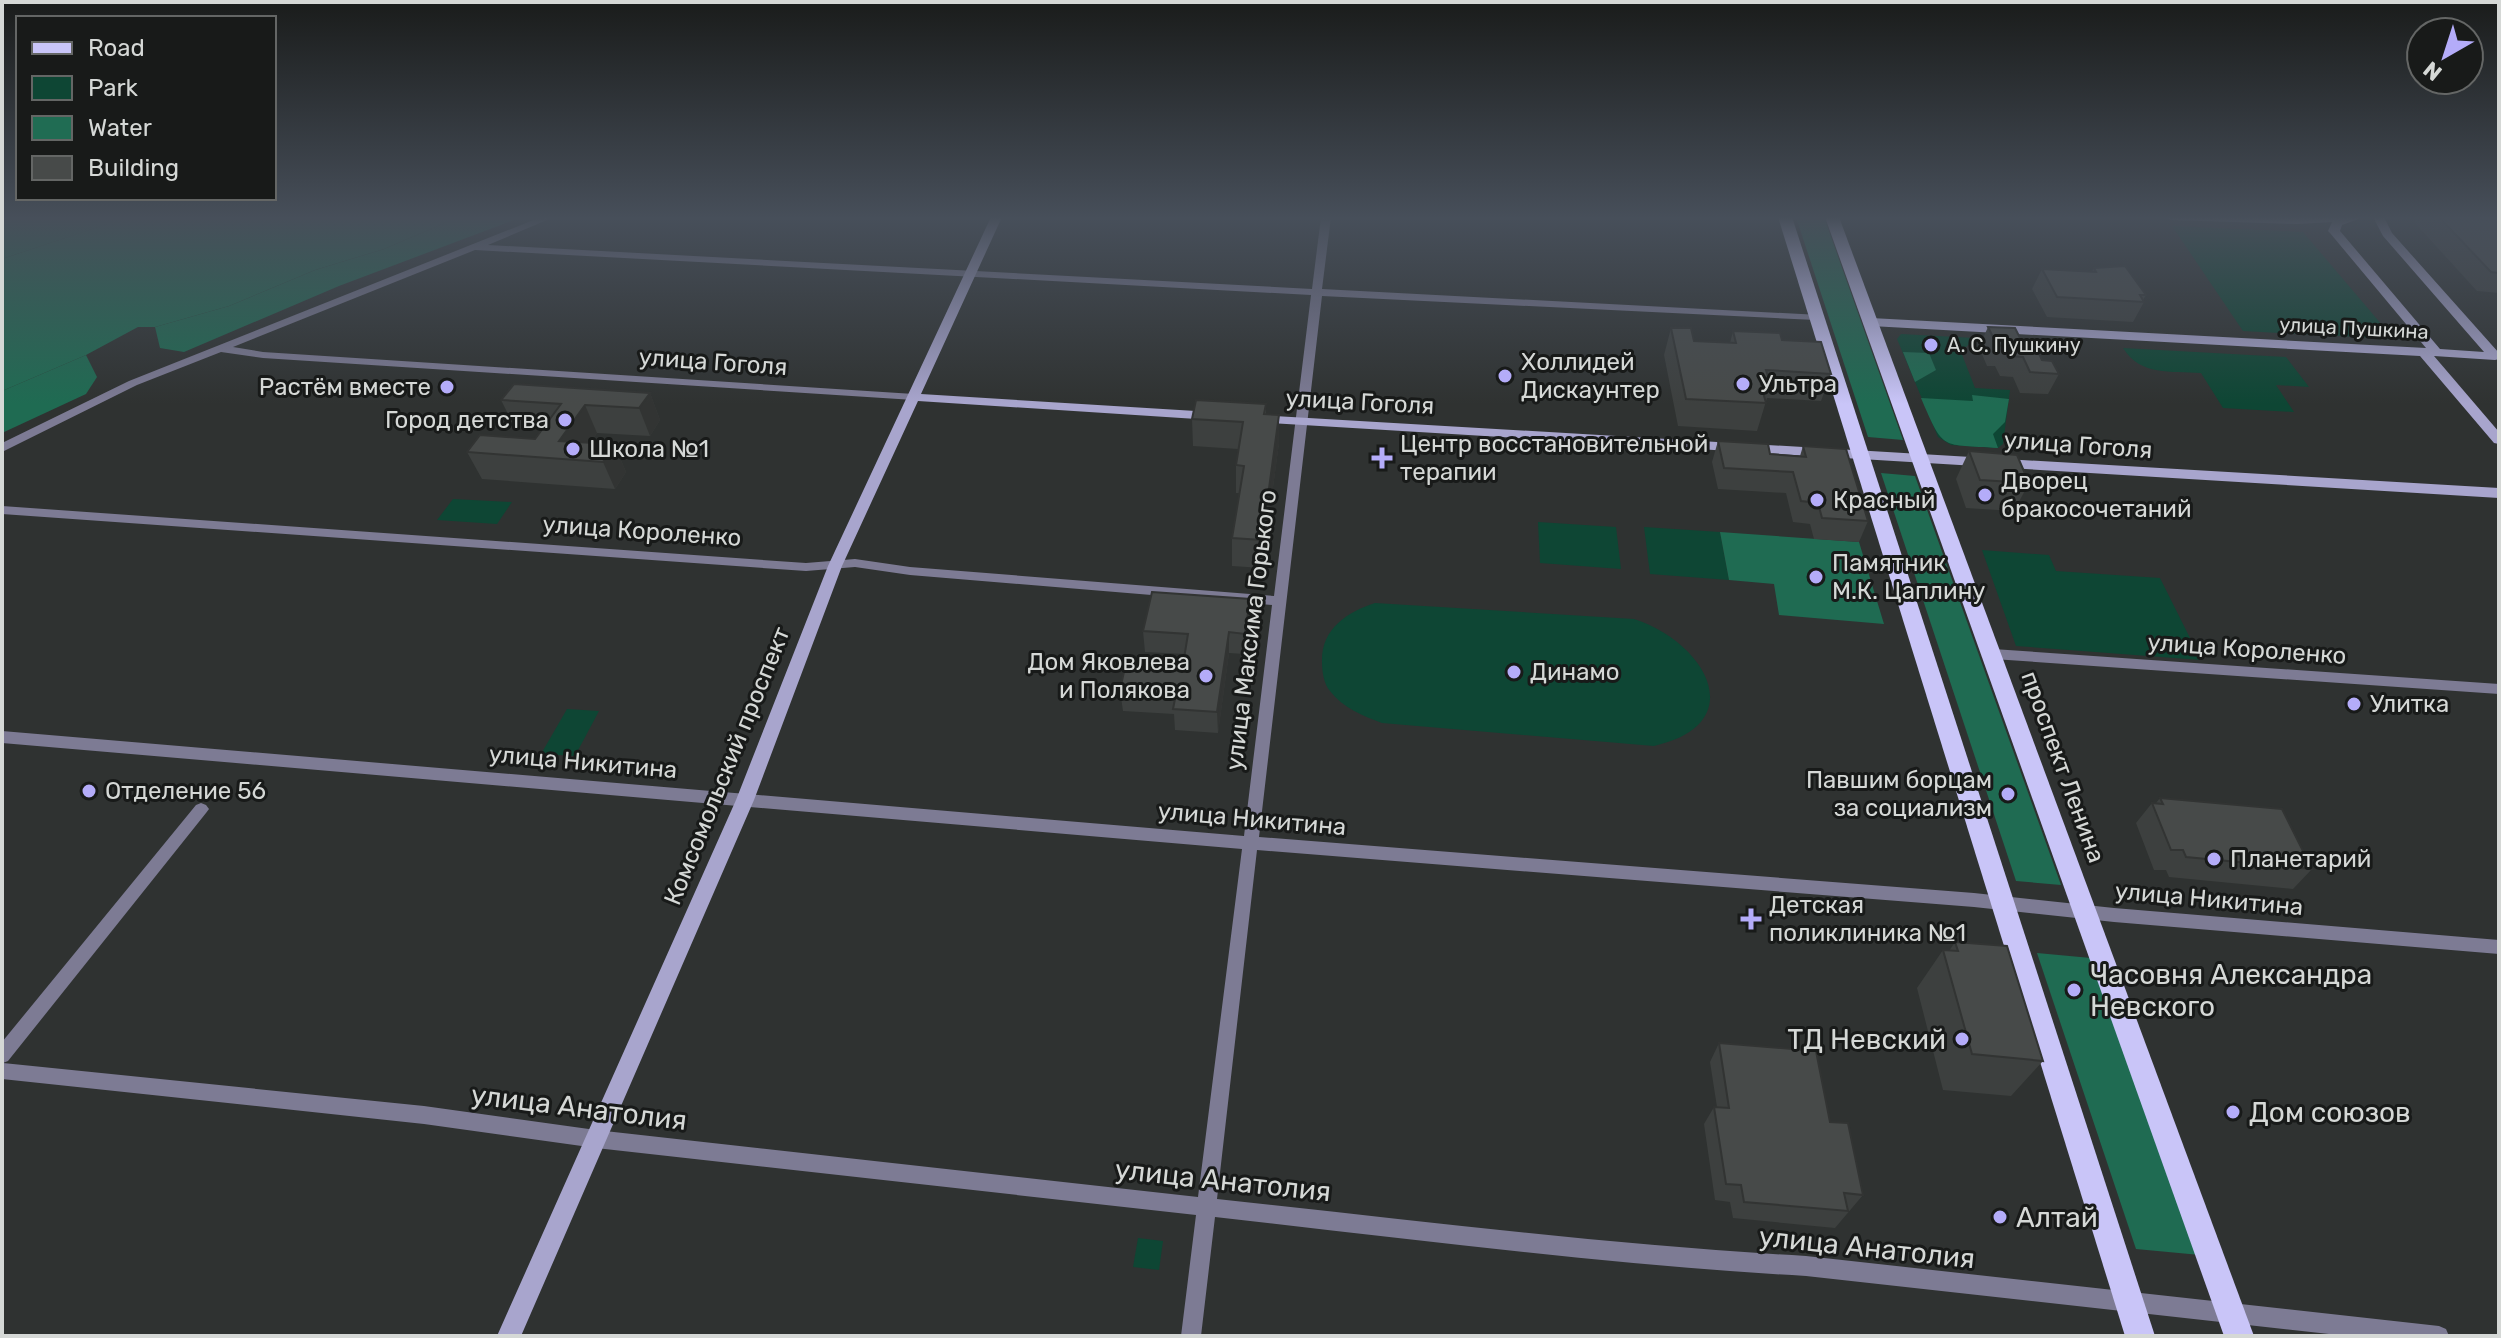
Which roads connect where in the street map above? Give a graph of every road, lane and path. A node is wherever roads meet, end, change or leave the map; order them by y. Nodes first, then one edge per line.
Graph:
1 (389, 279) edge
2 (969, 279) edge
3 (1056, 279) edge
4 (1318, 279) edge
5 (1804, 279) edge
6 (1855, 279) edge
7 (2372, 279) edge
8 (2428, 279) edge
9 (1316, 293) junction
10 (1816, 317) junction
11 (1871, 322) junction
12 (218, 348) junction
13 (2429, 351) junction
14 (2497, 356) edge
15 (914, 397) junction
16 (1302, 421) junction
17 (2499, 440) edge
18 (2, 448) edge
19 (1859, 453) junction
20 (1920, 457) junction
21 (2499, 493) edge
22 (2, 510) edge
23 (835, 566) junction
24 (1277, 601) junction
25 (1993, 654) junction
26 (2499, 689) edge
27 (2, 737) edge
28 (745, 800) junction
29 (201, 809) dead end
30 (1250, 843) junction
31 (2002, 903) junction
32 (2085, 912) junction
33 (2499, 947) edge
34 (2, 1055) edge
35 (2, 1071) edge
36 (596, 1139) junction
37 (1208, 1207) junction
38 (2129, 1303) junction
39 (2236, 1325) edge
40 (509, 1336) edge
41 (1191, 1336) edge
42 (2140, 1336) edge
43 (2439, 1336) edge

1 - 12 street
2 - 15 street, Комсомольский проспект
3 - 9 street
4 - 9 street, улица Максима Горького
5 - 10 main road
6 - 11 main road, проспект Ленина
7 - 13 street
8 - 14 street
9 - 10 street
9 - 16 street, улица Максима Горького
10 - 19 main road
11 - 13 street, улица Пушкина
11 - 20 main road, проспект Ленина
12 - 15 street, улица Гоголя
12 - 18 street
13 - 14 street, улица Пушкина
13 - 17 street
15 - 16 street, улица Гоголя
15 - 23 street, Комсомольский проспект
16 - 19 street, улица Гоголя
16 - 24 street, улица Максима Горького
19 - 20 street, улица Гоголя
19 - 31 main road
20 - 21 street, улица Гоголя
20 - 25 main road, проспект Ленина
22 - 23 street, улица Короленко
23 - 24 street, улица Короленко
23 - 28 street, Комсомольский проспект
24 - 30 street, улица Максима Горького
25 - 26 street, улица Короленко
25 - 32 main road, проспект Ленина
27 - 28 street, улица Никитина
28 - 30 street, улица Никитина
28 - 36 street, Комсомольский проспект
29 - 34 street
30 - 31 street, улица Никитина
30 - 37 street, улица Максима Горького
31 - 32 street, улица Никитина
31 - 38 main road
32 - 33 street, улица Никитина
32 - 39 main road, проспект Ленина
35 - 36 street, улица Анатолия
36 - 37 street, улица Анатолия
36 - 40 street, Комсомольский проспект
37 - 38 street, улица Анатолия
37 - 41 street, улица Максима Горького
38 - 39 street, улица Анатолия
38 - 42 main road
39 - 43 street, улица Анатолия

